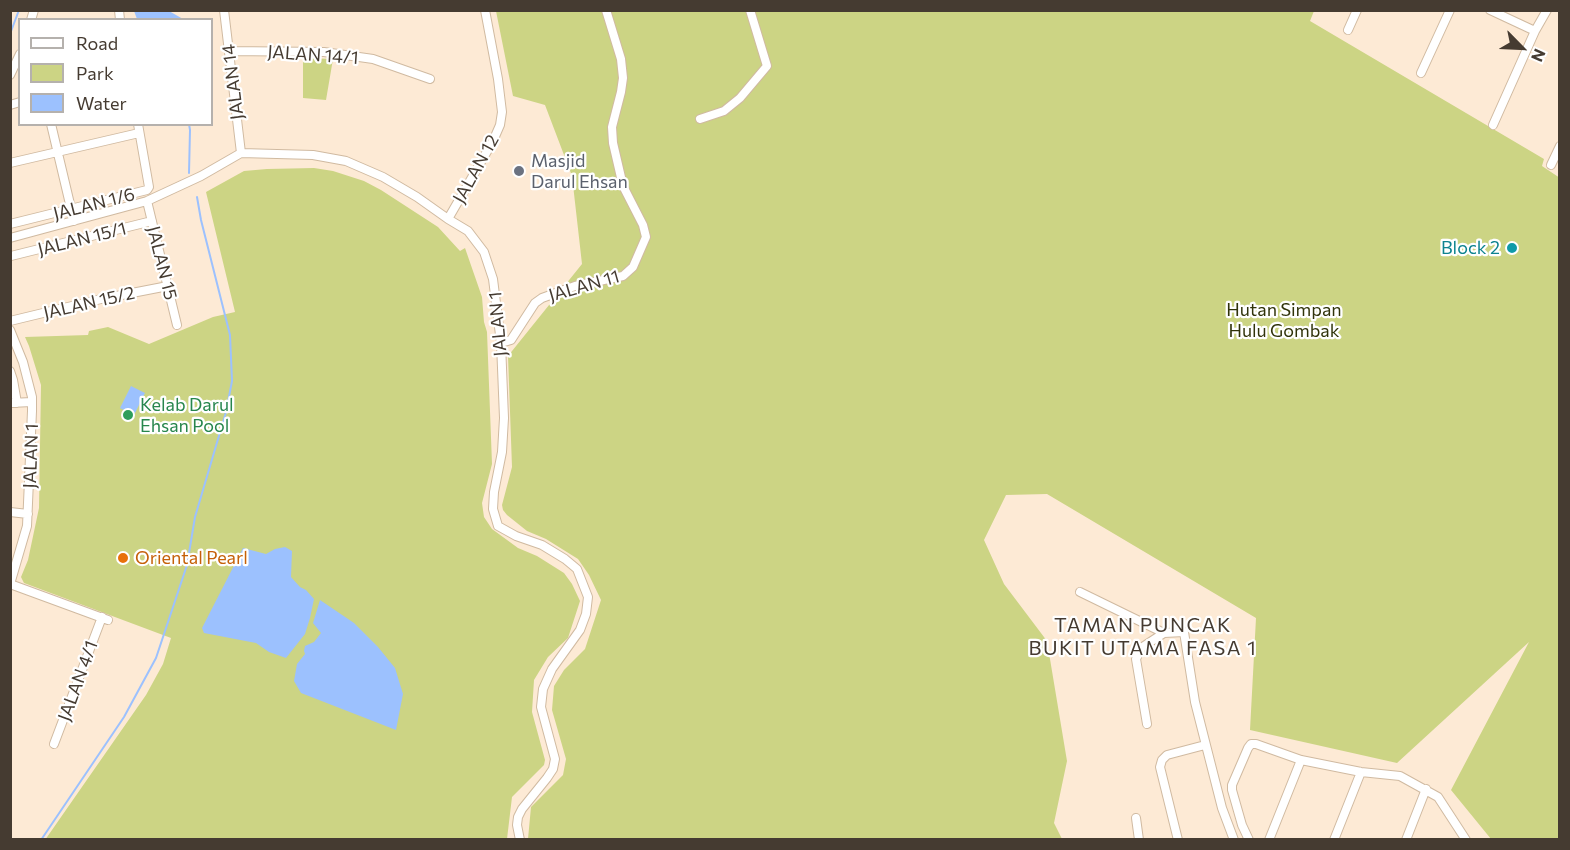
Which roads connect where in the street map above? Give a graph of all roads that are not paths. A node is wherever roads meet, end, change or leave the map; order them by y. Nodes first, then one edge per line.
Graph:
1 (224, 10) edge
2 (485, 10) edge
3 (606, 10) edge
4 (750, 10) edge
5 (1357, 10) edge
6 (1450, 10) edge
7 (1490, 10) edge
8 (1547, 10) edge
9 (1348, 30) dead end
10 (1535, 31) junction
11 (229, 51) junction
12 (18, 58) edge
13 (1421, 73) dead end
14 (10, 75) edge
15 (430, 80) dead end
16 (700, 119) dead end
17 (1493, 125) dead end
18 (51, 126) edge
19 (138, 129) edge
20 (1560, 146) edge
21 (57, 153) junction
22 (241, 153) junction
23 (10, 164) edge
24 (1551, 165) dead end
25 (147, 201) junction
26 (71, 209) junction
27 (448, 219) junction
28 (74, 221) junction
29 (152, 221) junction
30 (10, 224) edge
31 (10, 238) edge
32 (11, 256) edge
33 (168, 286) junction
34 (10, 321) edge
35 (177, 325) dead end
36 (10, 330) edge
37 (501, 343) junction
38 (10, 371) edge
39 (32, 402) junction
40 (14, 403) edge
41 (10, 512) edge
42 (28, 514) junction
43 (10, 584) edge
44 (1080, 592) dead end
45 (1164, 633) junction
46 (1147, 724) dead end
47 (54, 744) dead end
48 (1205, 745) junction
49 (1301, 760) junction
50 (1361, 772) junction
51 (1426, 789) junction
52 (1136, 818) dead end
53 (520, 840) edge
54 (1139, 840) edge
55 (1178, 840) edge
56 (1234, 840) edge
57 (1249, 840) edge
58 (1269, 840) edge
59 (1334, 840) edge
60 (1406, 840) edge
61 (1466, 840) edge

1 - 11 street, JALAN 14
2 - 27 street, JALAN 12
3 - 37 street, JALAN 11
4 - 16 street
5 - 9 street
6 - 13 street
7 - 10 street
8 - 10 street
10 - 17 street
11 - 15 street, JALAN 14/1
11 - 22 street, JALAN 14
12 - 14 street
18 - 21 street
19 - 21 street
19 - 26 street, JALAN 1/6
20 - 24 street
21 - 23 street
21 - 26 street
22 - 25 street
22 - 27 street, JALAN 1
25 - 28 street
25 - 29 street, JALAN 15
26 - 28 street
26 - 30 street, JALAN 1/6
27 - 37 street, JALAN 1
28 - 31 street
29 - 32 street, JALAN 15/1
29 - 33 street, JALAN 15
33 - 34 street, JALAN 15/2
33 - 35 street, JALAN 15
36 - 39 street, JALAN 1
37 - 53 street, JALAN 1
38 - 40 street
39 - 40 street
39 - 42 street, JALAN 1
41 - 42 street
42 - 43 street, JALAN 1
43 - 47 street, JALAN 4/1
44 - 45 street
45 - 46 street
45 - 48 street
48 - 55 street
48 - 56 street
49 - 50 street
49 - 57 street
49 - 58 street
50 - 51 street
50 - 59 street
51 - 60 street
51 - 61 street
52 - 54 street

